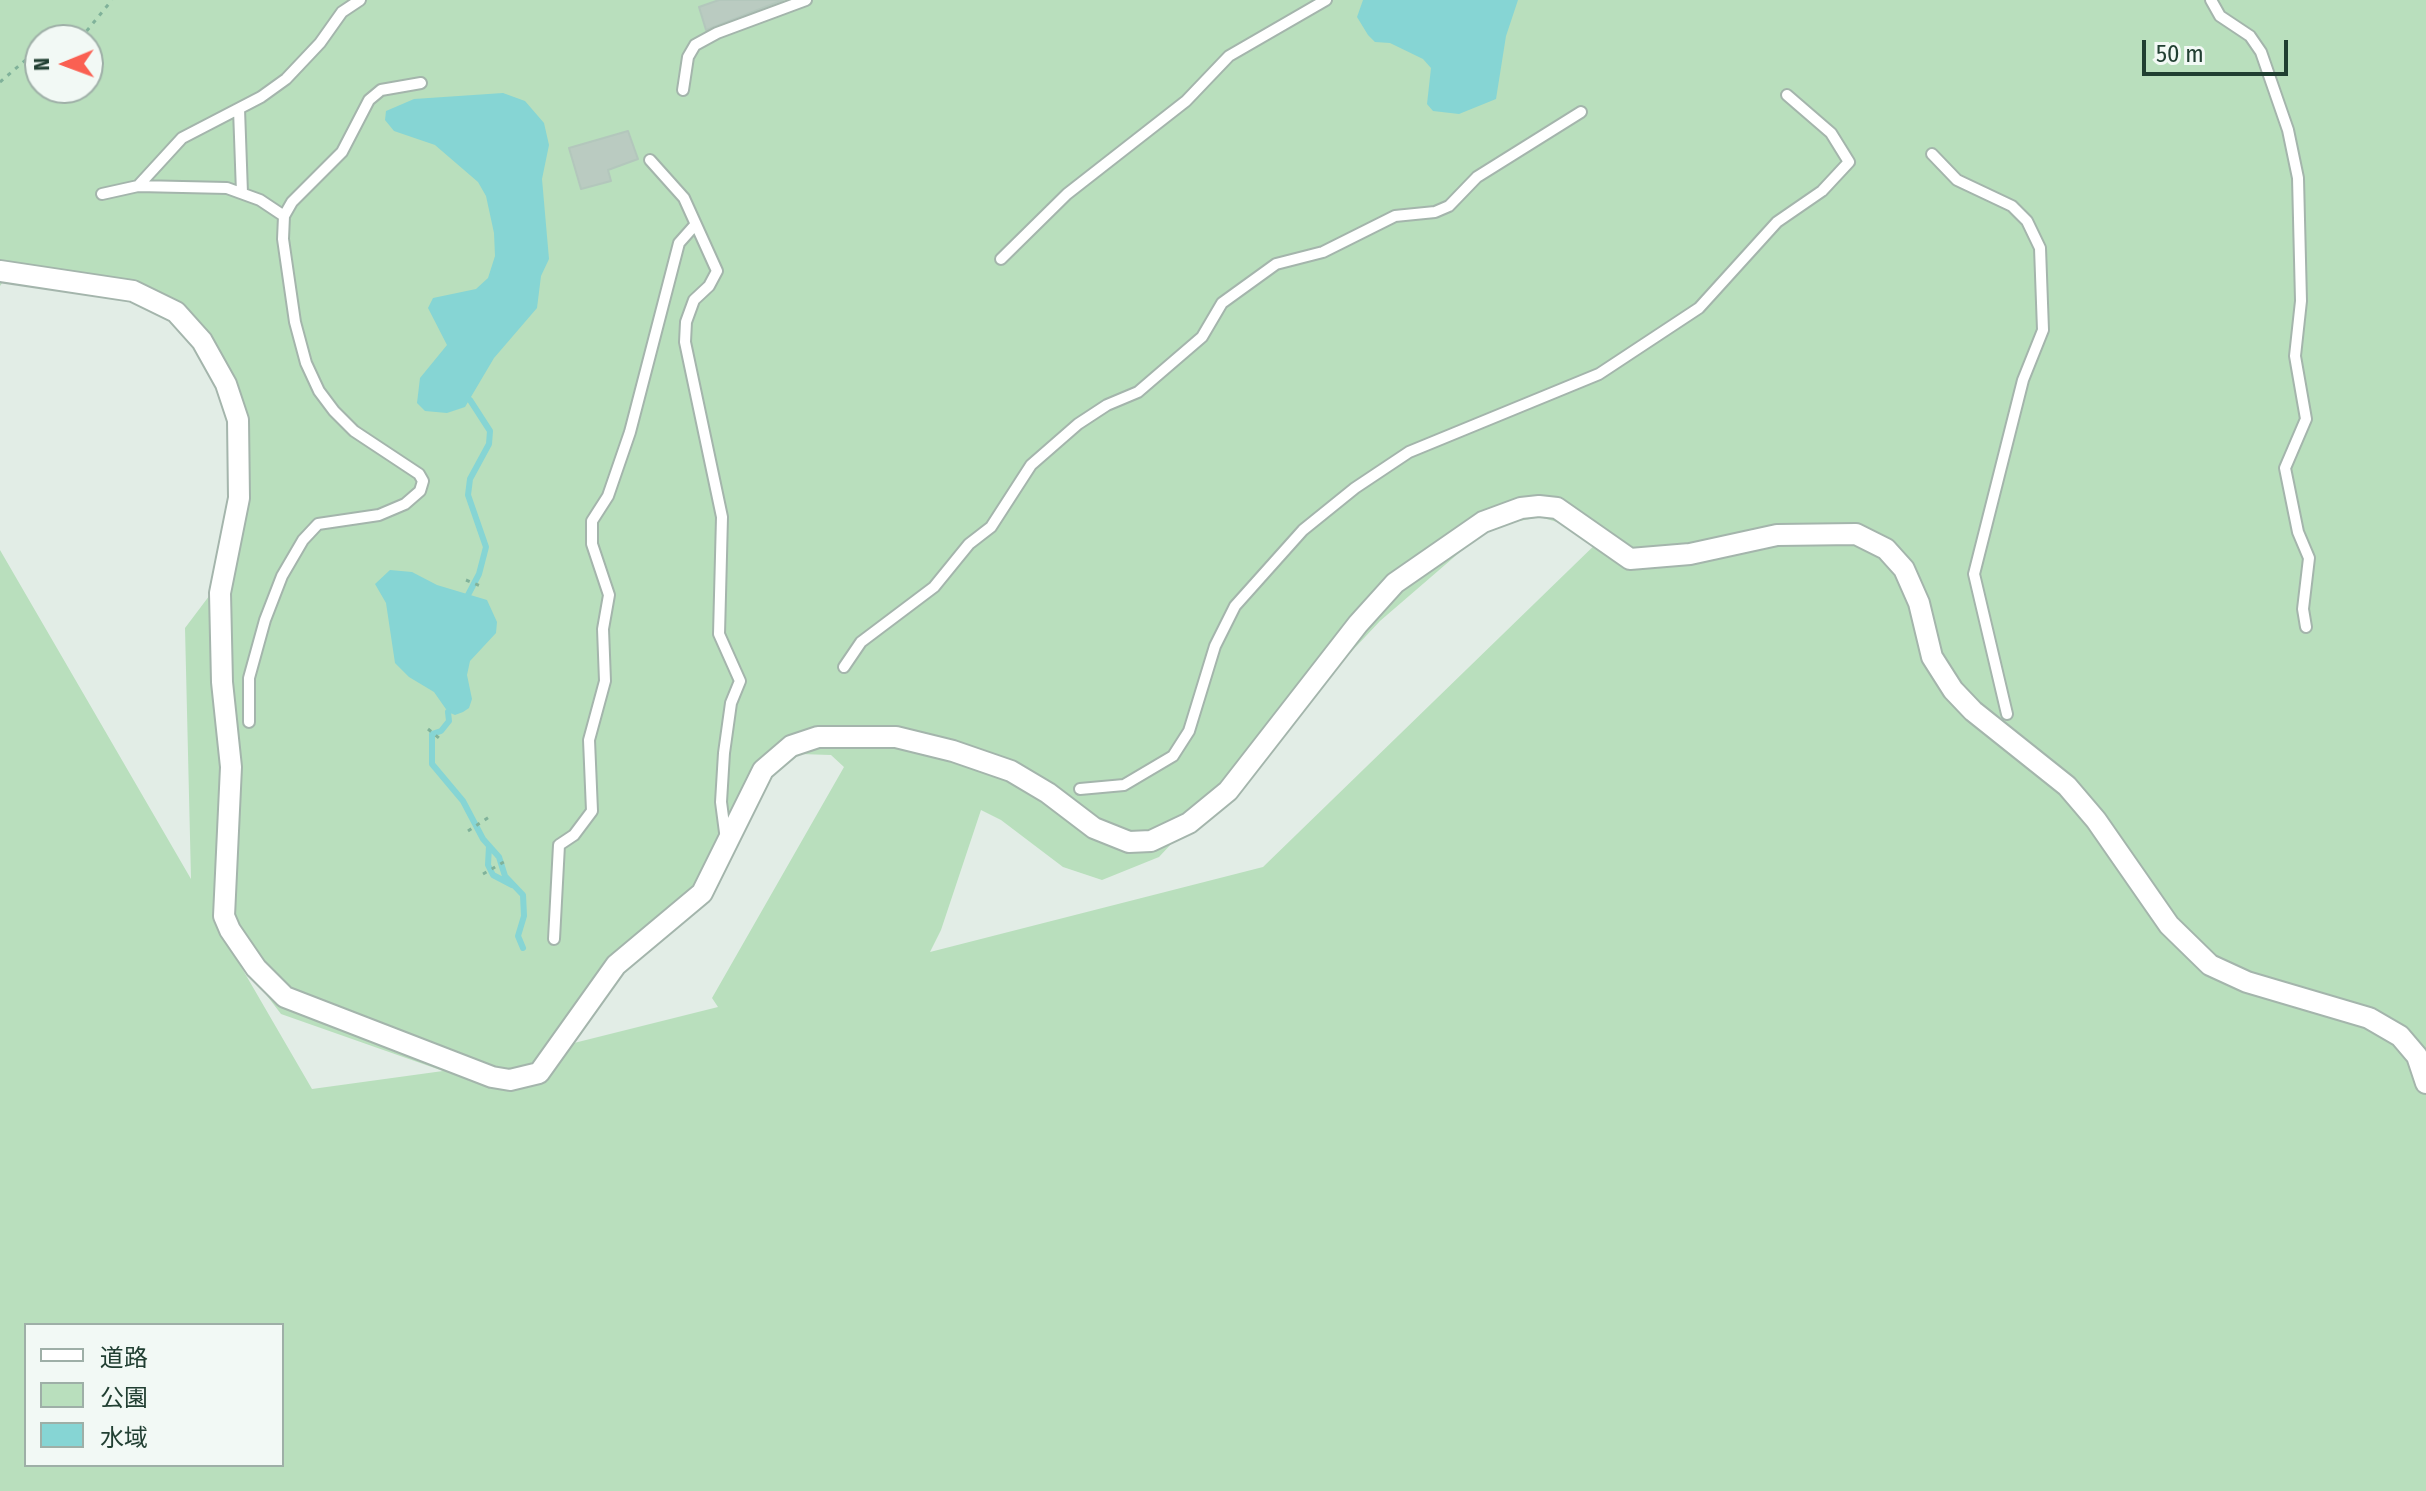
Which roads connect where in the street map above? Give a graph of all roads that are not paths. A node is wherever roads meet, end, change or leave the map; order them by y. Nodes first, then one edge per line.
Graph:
1 (360, 0) edge
2 (806, 0) edge
3 (1326, 0) edge
4 (2211, 0) edge
5 (421, 83) dead end
6 (683, 90) dead end
7 (1787, 95) dead end
8 (239, 109) junction
9 (1581, 112) dead end
10 (1932, 154) dead end
11 (650, 160) dead end
12 (138, 186) junction
13 (242, 193) junction
14 (102, 194) dead end
15 (284, 216) junction
16 (695, 225) junction
17 (1001, 259) dead end
18 (0, 271) edge
19 (2306, 627) dead end
20 (844, 667) dead end
21 (2007, 714) dead end
22 (249, 722) dead end
23 (1080, 789) dead end
24 (726, 846) junction
25 (554, 939) dead end
26 (2426, 1083) edge

1 - 8 lane
2 - 6 lane
3 - 17 lane
4 - 19 lane
5 - 15 lane
7 - 23 lane
8 - 12 lane
8 - 13 lane
9 - 20 lane
10 - 21 lane
11 - 16 lane
12 - 13 lane
12 - 14 lane
13 - 15 lane
15 - 22 lane
16 - 24 lane
16 - 25 lane
18 - 24 street
24 - 26 street

